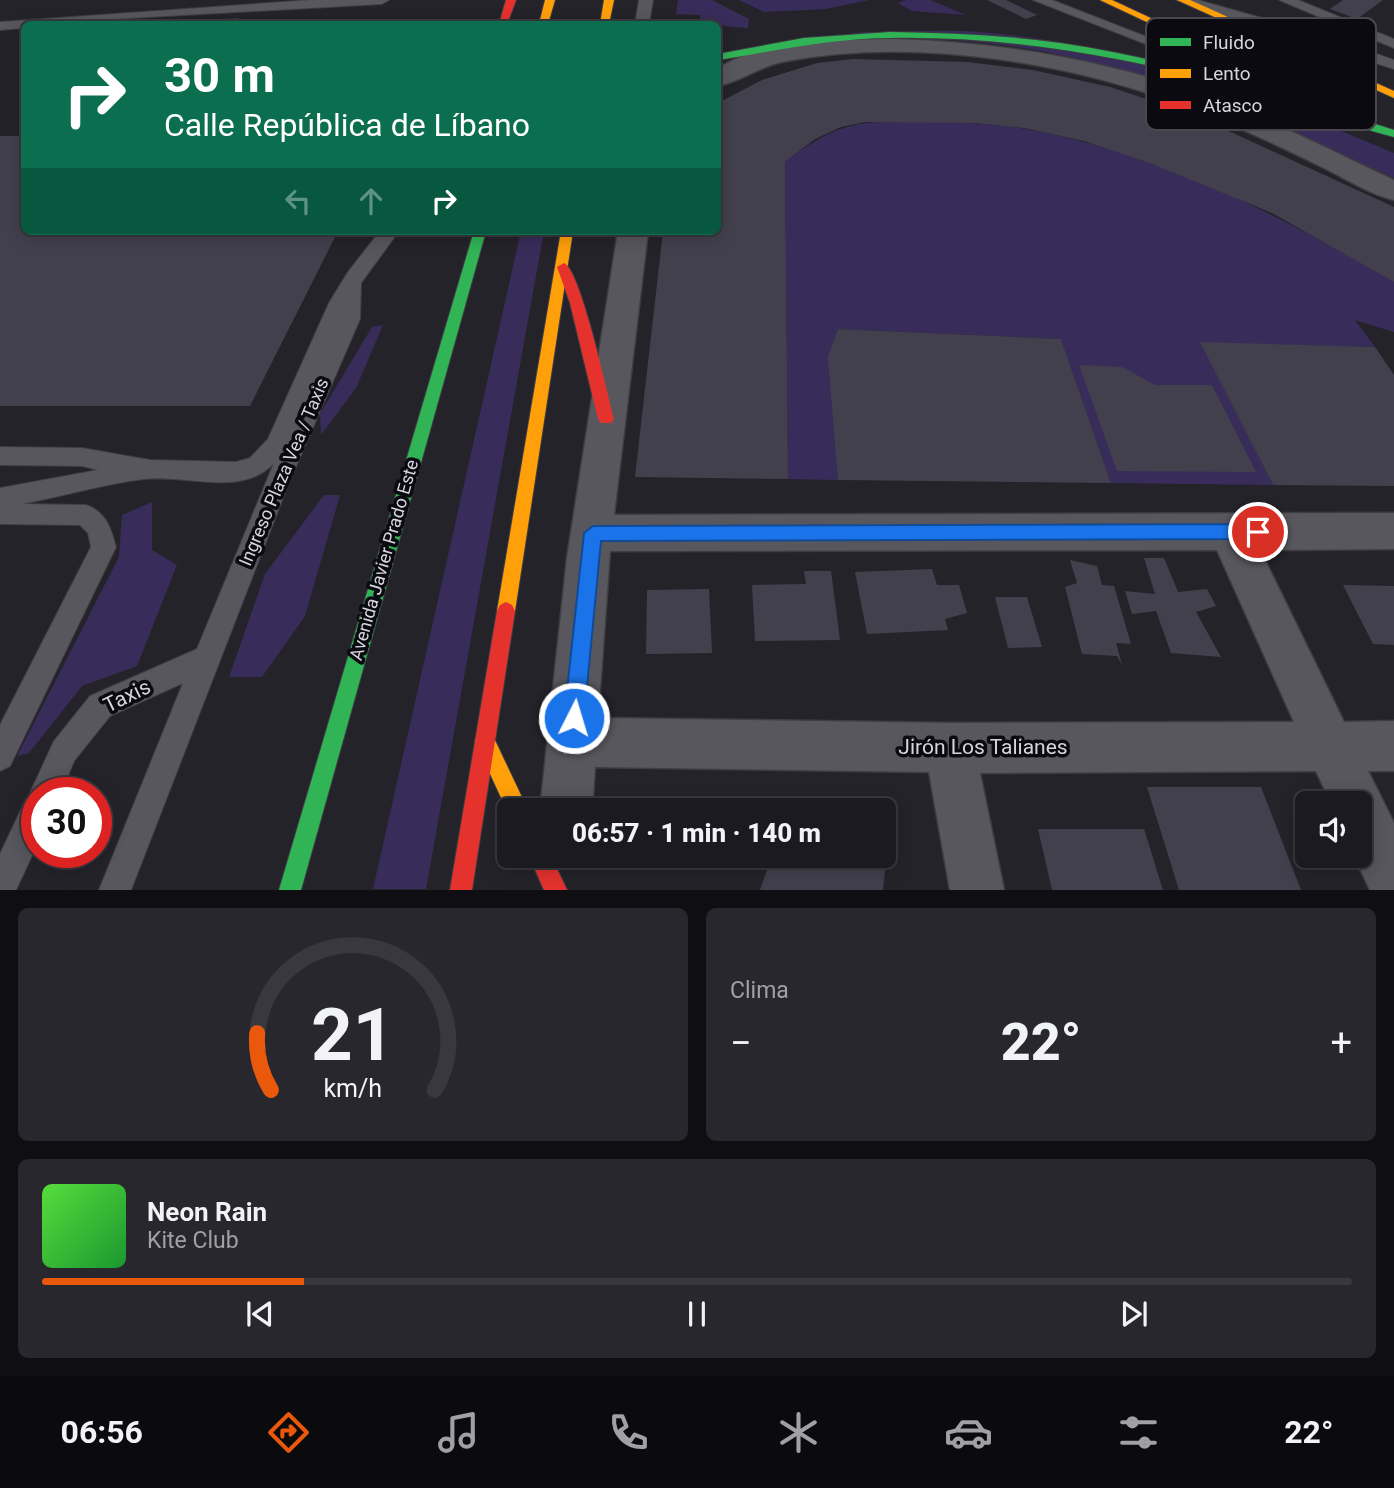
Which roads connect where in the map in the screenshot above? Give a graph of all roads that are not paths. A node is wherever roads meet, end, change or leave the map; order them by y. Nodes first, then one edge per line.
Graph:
1 (132, 0) edge
2 (382, 0) edge
3 (510, 0) edge
4 (550, 0) edge
5 (609, 0) edge
6 (646, 0) edge
7 (1040, 0) edge
8 (1105, 0) edge
9 (1182, 0) edge
10 (1286, 0) edge
11 (92, 3) dead end
12 (1222, 18) edge
13 (1246, 18) edge
14 (1330, 18) edge
15 (1146, 19) edge
16 (58, 21) edge
17 (504, 21) edge
18 (544, 21) edge
19 (605, 21) edge
20 (642, 21) edge
21 (21, 24) edge
22 (0, 26) edge
23 (1376, 37) edge
24 (1146, 40) edge
25 (1394, 44) edge
26 (1146, 55) edge
27 (721, 56) edge
28 (1376, 59) edge
29 (1394, 65) edge
30 (721, 78) edge
31 (1146, 86) edge
32 (1376, 87) edge
33 (1394, 95) edge
34 (1376, 125) edge
35 (1376, 126) edge
36 (1376, 127) edge
37 (1265, 130) edge
38 (1394, 133) edge
39 (1394, 191) edge
40 (386, 235) edge
41 (479, 235) edge
42 (566, 235) edge
43 (576, 235) edge
44 (632, 235) edge
45 (562, 260) junction
46 (350, 284) junction
47 (606, 419) junction
48 (0, 456) edge
49 (150, 470) junction
50 (0, 498) edge
51 (0, 514) edge
52 (1394, 531) edge
53 (1230, 532) junction
54 (593, 533) junction
55 (208, 659) junction
56 (485, 741) junction
57 (572, 742) junction
58 (1331, 747) junction
59 (1394, 747) edge
60 (950, 748) junction
61 (0, 756) edge
62 (52, 777) edge
63 (1351, 791) edge
64 (512, 798) edge
65 (567, 798) edge
66 (1372, 835) edge
67 (21, 844) edge
68 (546, 868) edge
69 (560, 868) edge
70 (1394, 883) edge
71 (0, 888) edge
72 (116, 890) edge
73 (290, 890) edge
74 (461, 890) edge
75 (557, 890) edge
76 (977, 890) edge

1 - 11 lane
2 - 16 lane
3 - 17 highway
4 - 18 highway
5 - 19 highway
6 - 20 lane
7 - 24 lane
8 - 15 highway
9 - 12 highway
9 - 13 lane
10 - 14 lane
21 - 22 lane
23 - 25 lane
26 - 27 highway
28 - 29 lane
30 - 31 street
32 - 33 highway
34 - 38 highway
35 - 38 lane
36 - 38 highway
37 - 39 street
40 - 46 lane
41 - 73 highway, Avenida Javier Prado Este
42 - 45 highway
43 - 45 highway
44 - 47 street
45 - 47 highway
45 - 56 highway
46 - 49 lane
46 - 55 lane, Ingreso Plaza Vea / Taxis
47 - 54 street
48 - 49 lane
49 - 50 lane
51 - 61 lane
52 - 53 street
53 - 54 street
53 - 58 street
54 - 57 street
55 - 62 lane, Taxis
55 - 72 lane
56 - 64 highway
56 - 74 highway
57 - 60 street, Jirón Los Talianes
57 - 65 street
58 - 59 street, Jirón Los Talianes
58 - 60 street, Jirón Los Talianes
58 - 63 street
60 - 76 street
66 - 70 street
67 - 71 lane
68 - 75 highway
69 - 75 street

